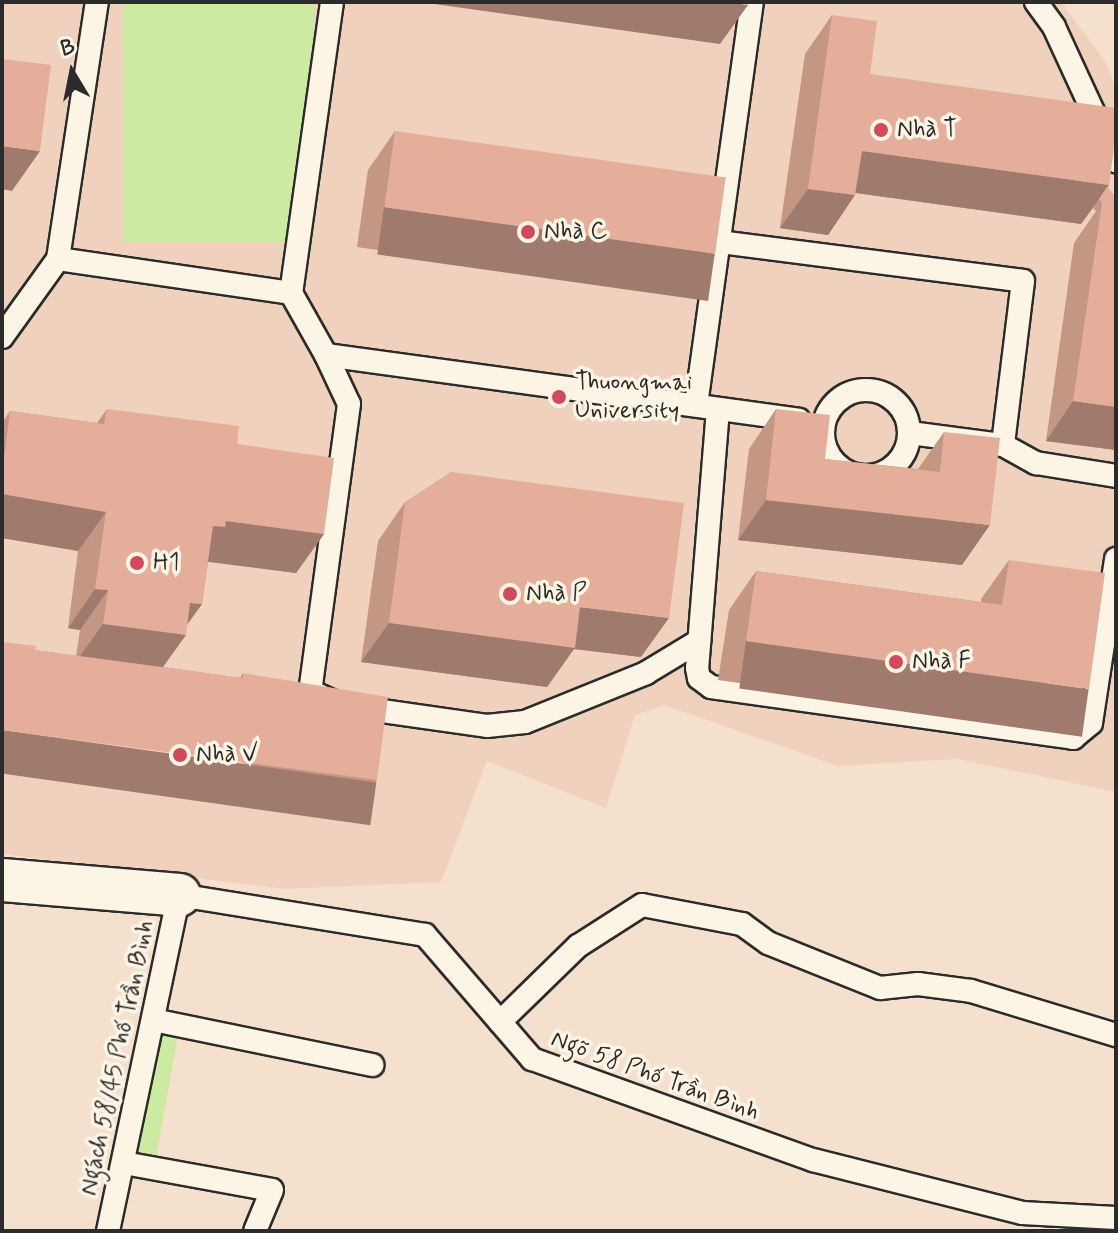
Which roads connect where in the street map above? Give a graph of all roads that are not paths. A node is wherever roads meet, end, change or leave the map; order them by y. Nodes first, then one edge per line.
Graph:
1 (97, 2) edge
2 (332, 2) edge
3 (752, 2) edge
4 (1036, 2) edge
5 (1116, 161) edge
6 (720, 242) junction
7 (58, 259) junction
8 (291, 293) junction
9 (2, 337) edge
10 (326, 355) junction
11 (707, 407) junction
12 (824, 424) junction
13 (910, 433) junction
14 (1003, 445) junction
15 (1116, 476) edge
16 (1116, 559) edge
17 (699, 641) junction
18 (2, 880) edge
19 (179, 895) junction
20 (153, 1020) junction
21 (500, 1022) junction
22 (1116, 1035) edge
23 (372, 1065) dead end
24 (124, 1163) junction
25 (1116, 1218) edge
26 (1021, 1222) edge
27 (108, 1231) edge
28 (255, 1231) edge

1 - 7 lane
2 - 8 lane
3 - 6 lane
4 - 5 lane
6 - 11 lane
6 - 14 lane
7 - 8 lane
7 - 9 lane
8 - 10 lane
10 - 11 lane
10 - 17 lane
11 - 12 lane
11 - 17 lane
12 - 13 lane
12 - 13 lane
13 - 14 lane
14 - 15 lane
16 - 17 lane
18 - 19 street
19 - 20 lane, Ngách 58/45 Phố Trần Bình
19 - 21 lane, Ngõ 58 Phố Trần Bình
20 - 23 lane
20 - 24 lane, Ngách 58/45 Phố Trần Bình
21 - 22 lane
21 - 26 lane, Ngõ 58 Phố Trần Bình
24 - 27 lane, Ngách 58/45 Phố Trần Bình
24 - 28 lane
25 - 26 lane, Ngõ 58 Phố Trần Bình

